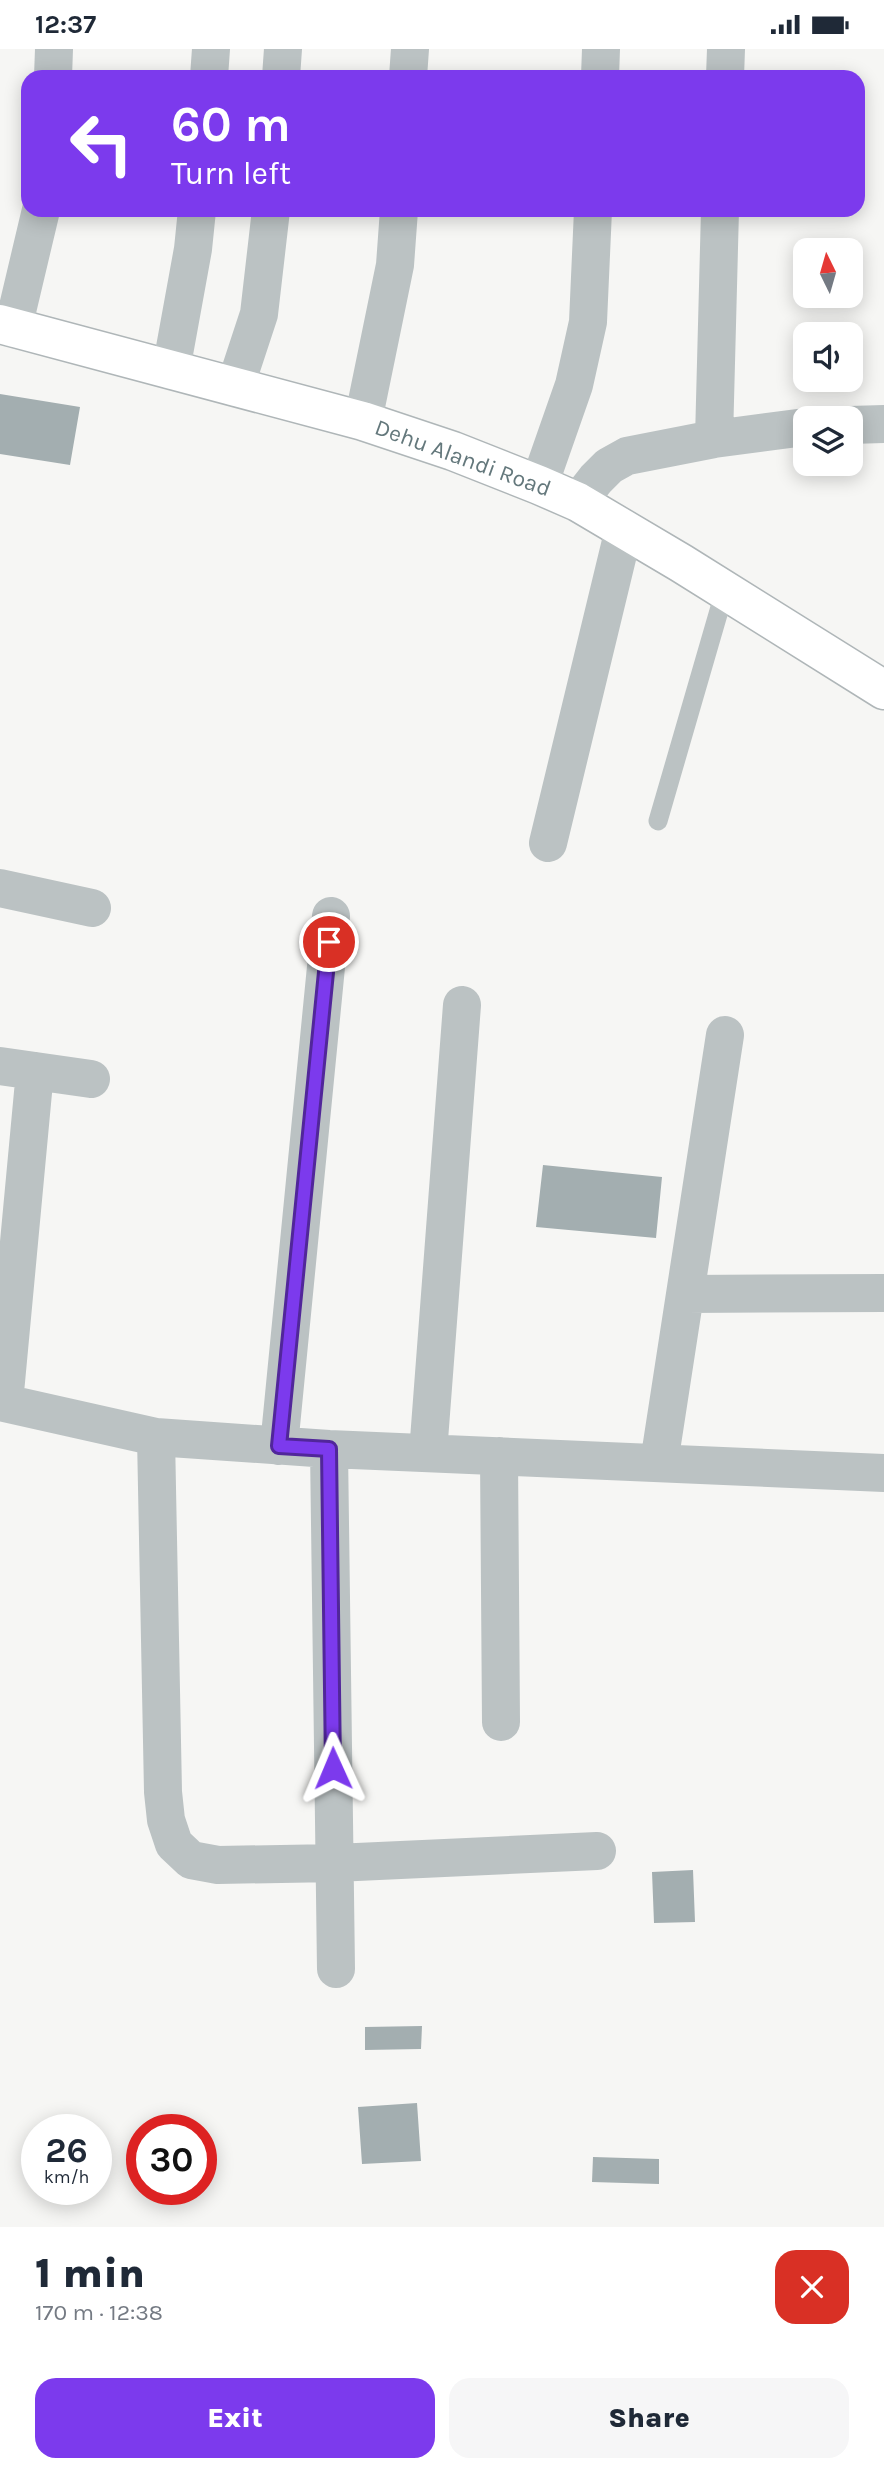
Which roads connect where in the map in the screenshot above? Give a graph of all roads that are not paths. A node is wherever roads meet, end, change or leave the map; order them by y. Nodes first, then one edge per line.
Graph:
1 (54, 49) edge
2 (211, 49) edge
3 (282, 49) edge
4 (410, 49) edge
5 (601, 49) edge
6 (726, 49) edge
7 (53, 70) edge
8 (210, 70) edge
9 (281, 70) edge
10 (408, 70) edge
11 (600, 70) edge
12 (725, 70) edge
13 (39, 217) edge
14 (196, 217) edge
15 (270, 217) edge
16 (398, 217) edge
17 (593, 217) edge
18 (720, 217) edge
19 (6, 326) edge
20 (171, 370) junction
21 (235, 387) junction
22 (363, 421) junction
23 (884, 424) edge
24 (863, 425) edge
25 (793, 429) edge
26 (714, 439) junction
27 (539, 485) junction
28 (578, 502) junction
29 (624, 529) junction
30 (725, 590) junction
31 (884, 690) edge
32 (658, 821) dead end
33 (548, 843) dead end
34 (0, 888) edge
35 (92, 908) dead end
36 (331, 916) dead end
37 (462, 1005) dead end
38 (725, 1035) dead end
39 (18, 1069) edge
40 (91, 1079) dead end
41 (884, 1293) edge
42 (686, 1294) junction
43 (2, 1403) edge
44 (156, 1437) junction
45 (279, 1446) junction
46 (329, 1449) junction
47 (428, 1453) junction
48 (499, 1456) junction
49 (659, 1463) junction
50 (884, 1473) edge
51 (501, 1723) dead end
52 (597, 1851) dead end
53 (335, 1863) junction
54 (336, 1969) dead end

1 - 7 street
2 - 8 street
3 - 9 street
4 - 10 street
5 - 11 street
6 - 12 street
13 - 19 street
14 - 20 street
15 - 21 street
16 - 22 street
17 - 27 street
18 - 26 street
19 - 20 main road, Dehu Alandi Road
20 - 21 main road, Dehu Alandi Road
21 - 22 main road, Dehu Alandi Road
22 - 27 main road, Dehu Alandi Road
23 - 24 street
25 - 26 street
26 - 28 street
27 - 28 main road, Dehu Alandi Road
28 - 29 main road, Dehu Alandi Road
29 - 30 main road, Dehu Alandi Road
29 - 33 street
30 - 31 main road, Dehu Alandi Road
30 - 32 lane
34 - 35 street
36 - 45 street
37 - 47 street
38 - 42 street
39 - 40 street
39 - 43 street
41 - 42 street
42 - 49 street
43 - 44 street
44 - 45 street
44 - 53 street
45 - 46 street
46 - 47 street
46 - 53 street
47 - 48 street
48 - 49 street
48 - 51 street
49 - 50 street
52 - 53 street
53 - 54 street

